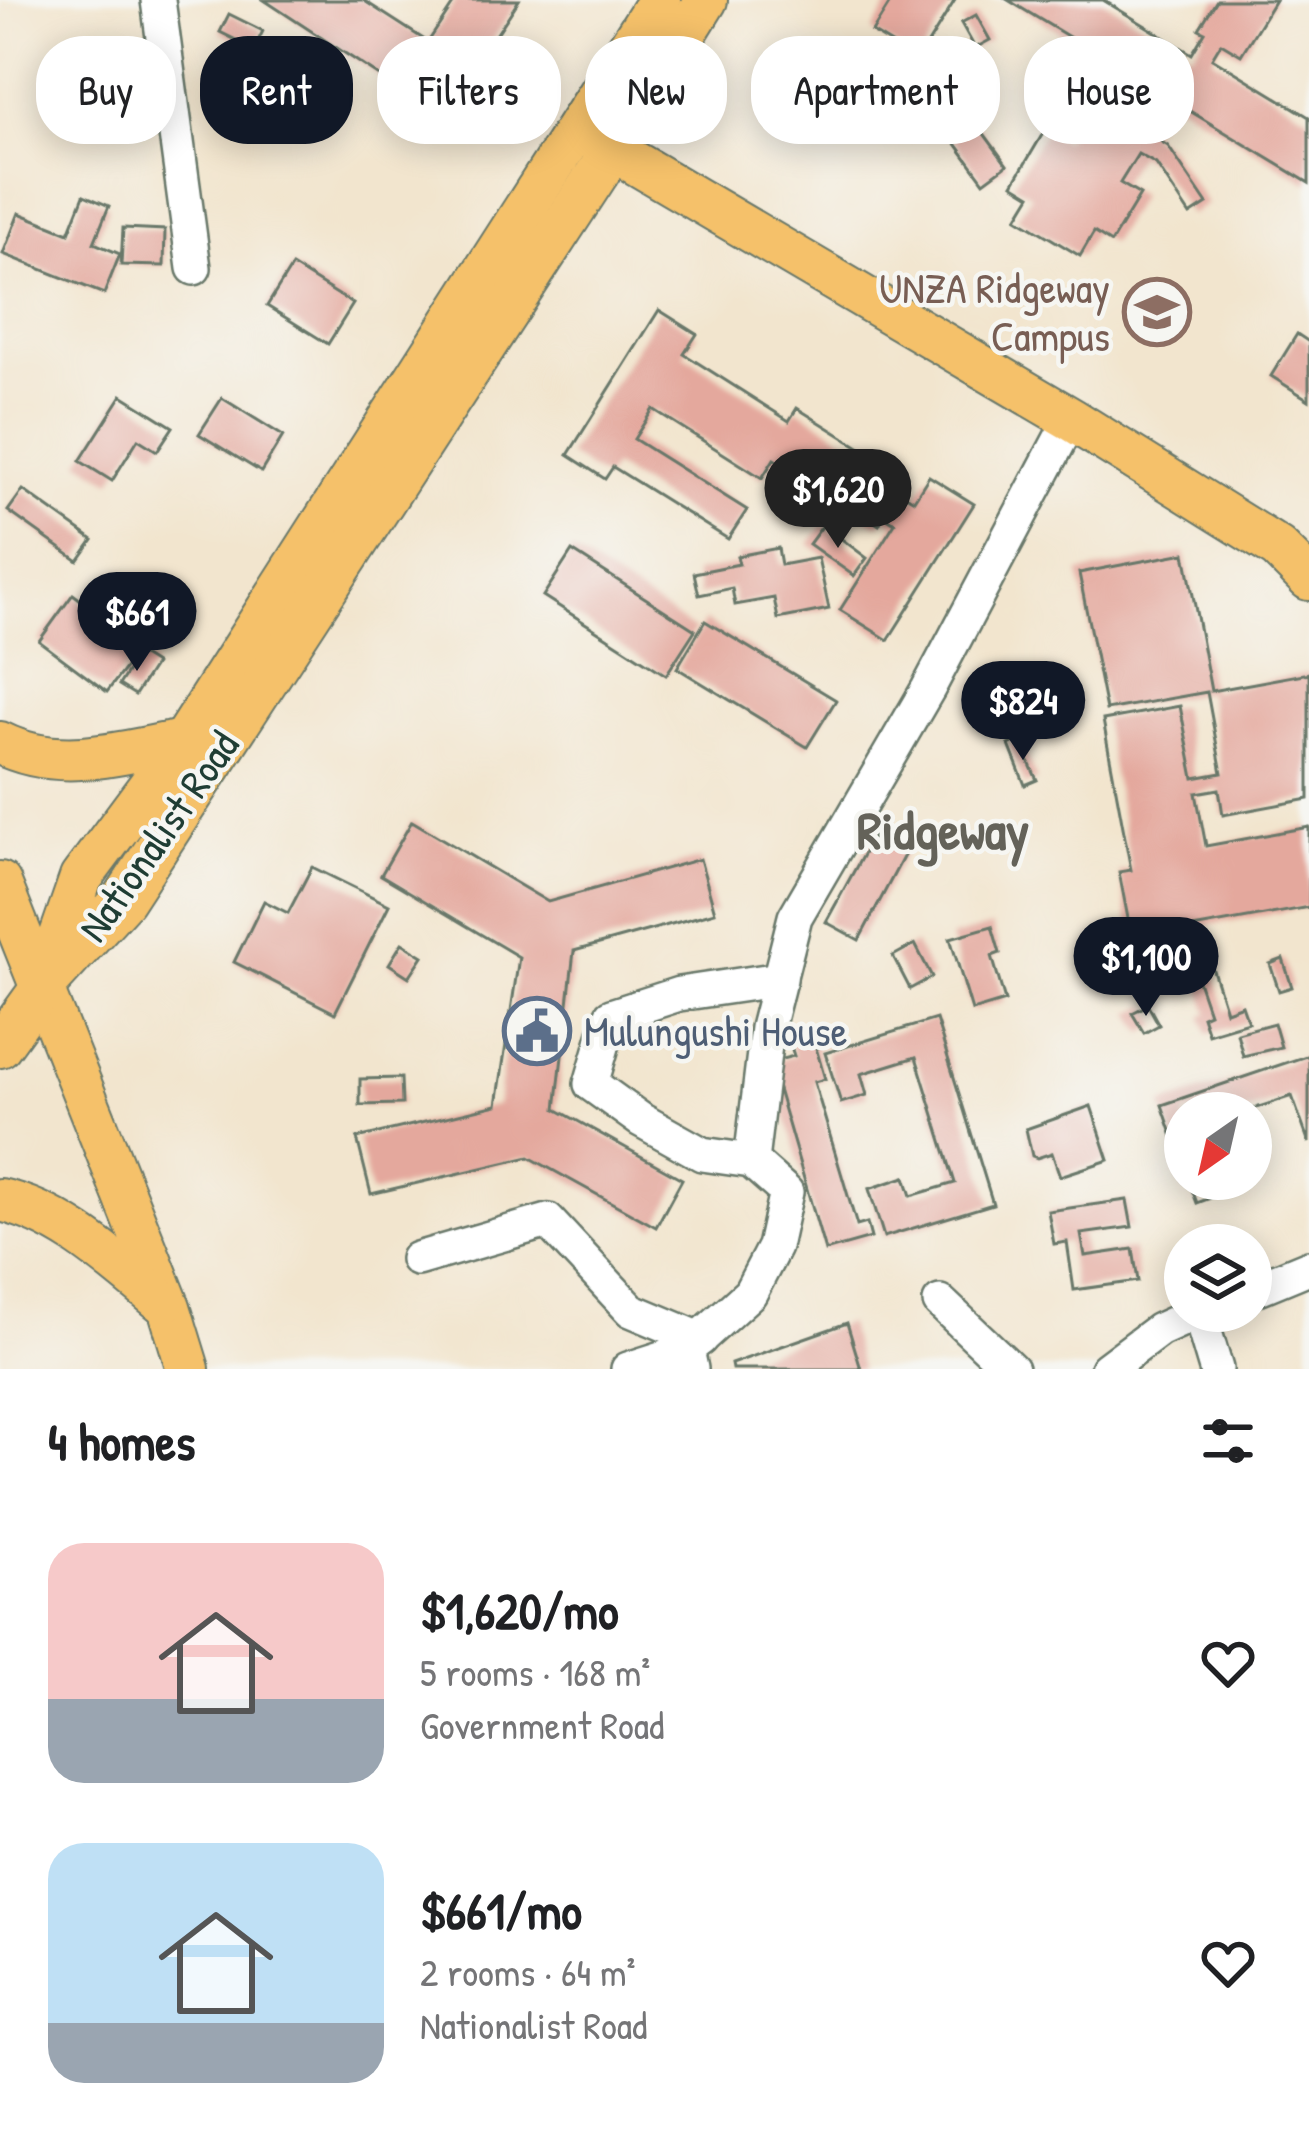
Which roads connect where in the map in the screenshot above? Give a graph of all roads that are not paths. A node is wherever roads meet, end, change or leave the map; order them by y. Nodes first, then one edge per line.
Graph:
1 (158, 0) edge
2 (658, 0) edge
3 (706, 0) edge
4 (642, 36) edge
5 (677, 36) edge
6 (591, 144) edge
7 (592, 144) edge
8 (601, 144) edge
9 (194, 268) dead end
10 (1071, 419) junction
11 (1309, 579) edge
12 (183, 741) junction
13 (0, 743) edge
14 (0, 883) edge
15 (0, 928) edge
16 (780, 979) junction
17 (42, 988) junction
18 (0, 1046) edge
19 (751, 1161) junction
20 (0, 1200) edge
21 (417, 1258) dead end
22 (1309, 1268) edge
23 (1272, 1283) edge
24 (940, 1302) dead end
25 (169, 1306) junction
26 (1164, 1328) edge
27 (1206, 1332) edge
28 (693, 1353) edge
29 (188, 1369) edge
30 (628, 1369) edge
31 (1011, 1369) edge
32 (1107, 1369) edge
33 (1216, 1369) edge

1 - 9 street
2 - 4 main road, Nationalist Road
3 - 5 main road, Nationalist Road
6 - 12 main road, Nationalist Road
7 - 17 main road, Nationalist Road
8 - 10 main road
10 - 11 main road
10 - 16 street
12 - 13 main road
12 - 17 main road, Nationalist Road
14 - 17 main road
15 - 17 main road
16 - 19 street
16 - 19 street
17 - 18 main road
17 - 25 main road
19 - 28 street
20 - 25 main road
21 - 28 street
22 - 23 street
24 - 31 street
25 - 29 main road
26 - 32 street
27 - 33 street
28 - 30 street

